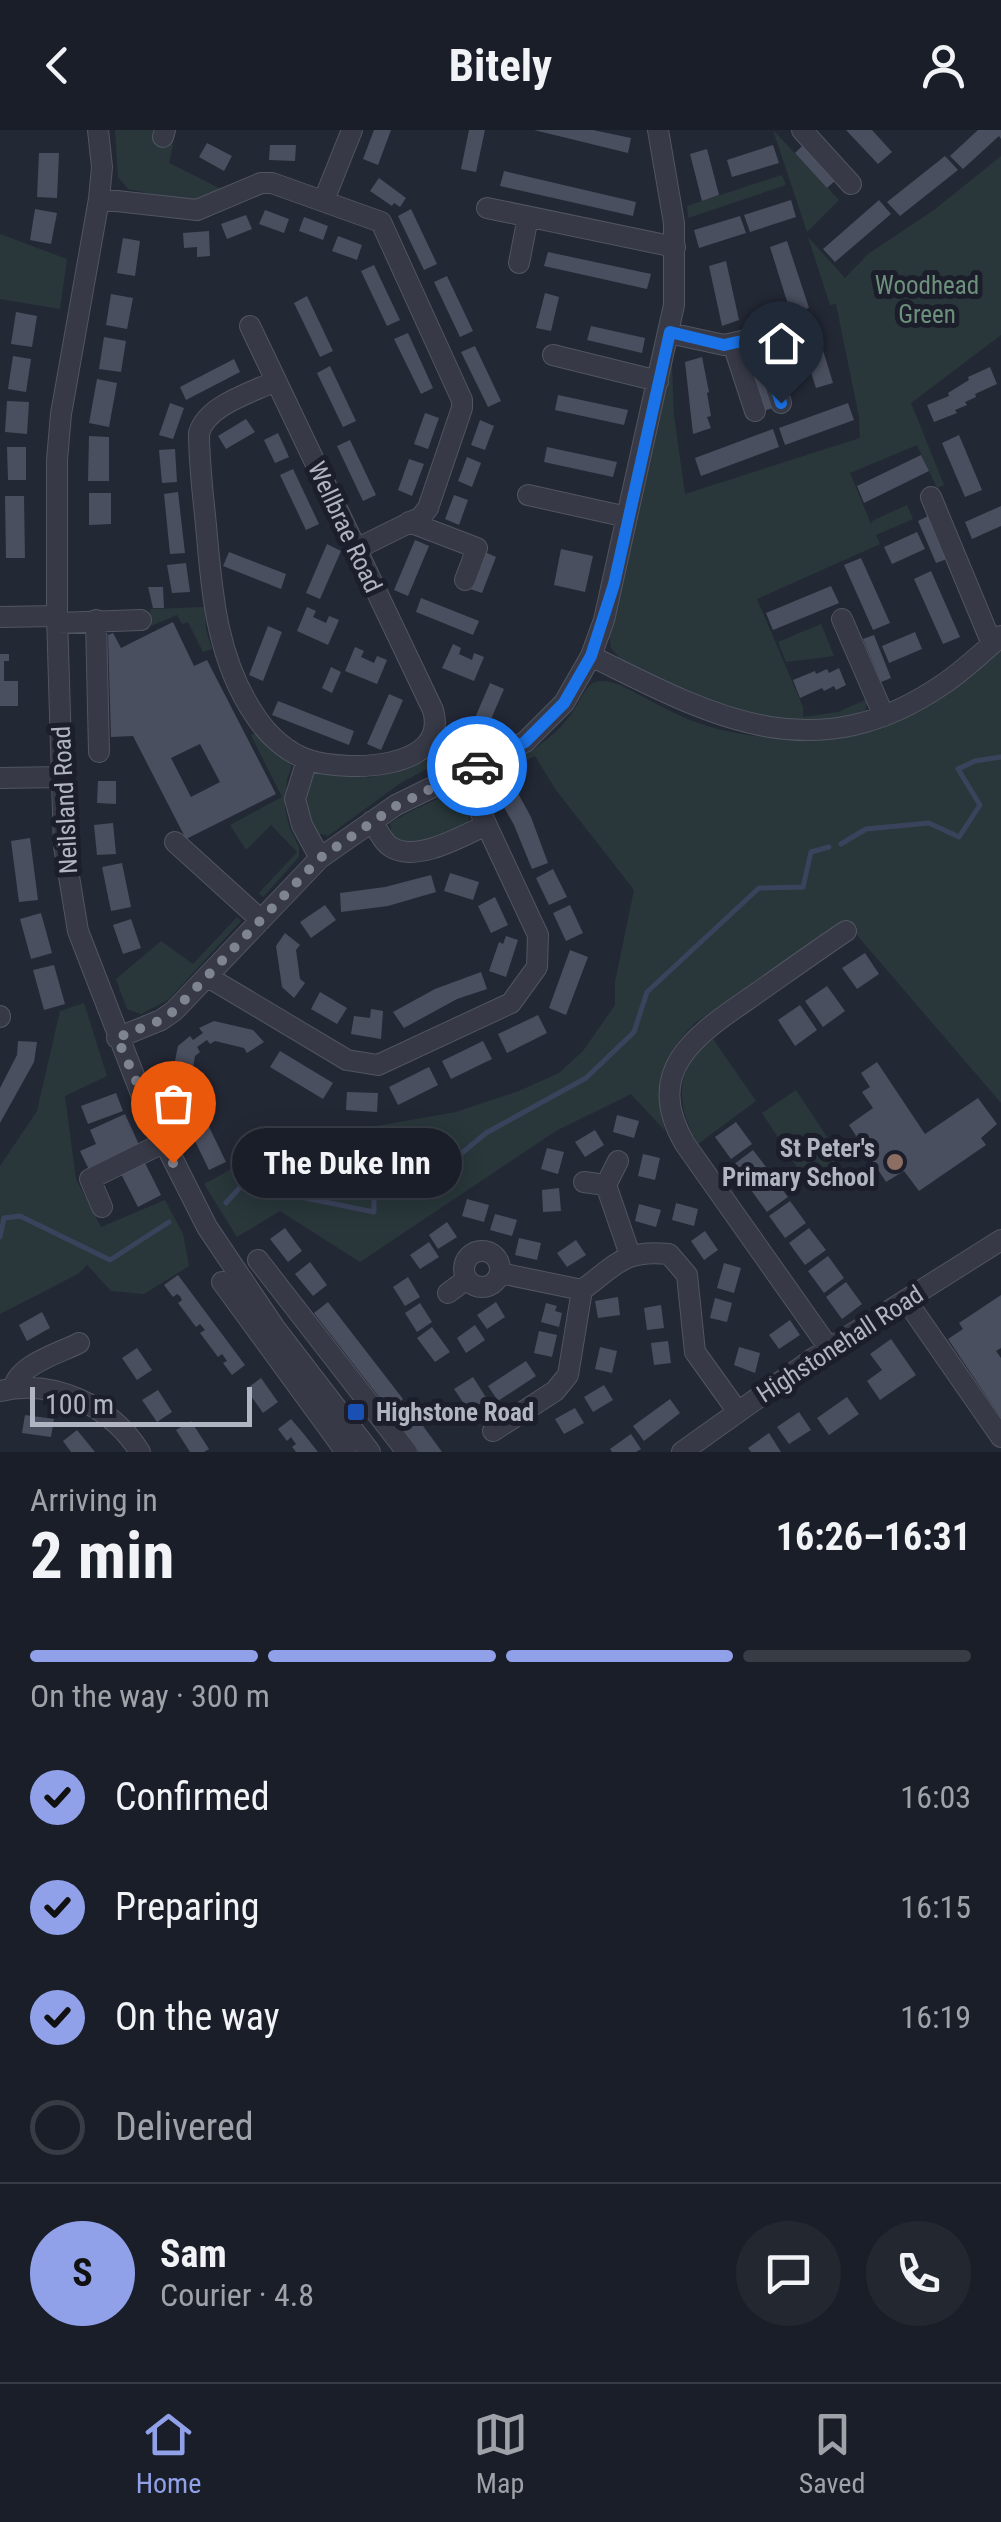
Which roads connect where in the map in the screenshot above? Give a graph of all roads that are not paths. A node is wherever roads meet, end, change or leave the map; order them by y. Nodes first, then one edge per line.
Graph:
1 (98, 130) edge
2 (352, 130) edge
3 (658, 130) edge
4 (802, 130) edge
5 (852, 184) dead end
6 (99, 199) junction
7 (324, 200) junction
8 (488, 208) dead end
9 (528, 218) junction
10 (676, 247) junction
11 (519, 263) dead end
12 (250, 326) dead end
13 (670, 332) junction
14 (733, 344) junction
15 (553, 355) dead end
16 (275, 381) junction
17 (658, 381) junction
18 (781, 403) dead end
19 (755, 411) dead end
20 (528, 495) dead end
21 (931, 497) dead end
22 (628, 517) junction
23 (409, 522) junction
24 (356, 548) junction
25 (464, 580) dead end
26 (0, 617) edge
27 (57, 619) junction
28 (842, 619) dead end
29 (96, 620) junction
30 (140, 620) dead end
31 (997, 640) edge
32 (591, 656) junction
33 (884, 716) junction
34 (99, 752) dead end
35 (307, 760) junction
36 (62, 777) junction
37 (0, 778) edge
38 (472, 794) dead end
39 (372, 821) junction
40 (486, 825) junction
41 (175, 842) dead end
42 (320, 858) junction
43 (261, 920) junction
44 (846, 931) dead end
45 (208, 977) junction
46 (117, 1038) junction
47 (164, 1143) junction
48 (618, 1161) dead end
49 (584, 1182) dead end
50 (606, 1185) junction
51 (102, 1207) dead end
52 (1001, 1240) edge
53 (630, 1255) junction
54 (258, 1260) dead end
55 (500, 1273) junction
56 (466, 1279) junction
57 (222, 1282) dead end
58 (582, 1290) junction
59 (448, 1293) dead end
60 (906, 1300) junction
61 (830, 1348) junction
62 (71, 1353) dead end
63 (7, 1390) edge
64 (524, 1411) junction
65 (738, 1412) junction
66 (536, 1430) dead end
67 (493, 1431) dead end
68 (1001, 1437) edge
69 (140, 1452) edge
70 (346, 1452) edge
71 (370, 1452) edge
72 (408, 1452) edge
73 (682, 1452) edge

1 - 6 street, Neilsland Road
2 - 7 street
3 - 10 street
4 - 5 street
6 - 7 street
6 - 27 street, Neilsland Road
7 - 23 street
8 - 9 street
9 - 10 street
9 - 11 street
10 - 13 street
12 - 16 street, Wellbrae Road
13 - 14 street
13 - 17 street
14 - 18 street
14 - 19 street
15 - 17 street
16 - 24 street, Wellbrae Road
16 - 35 street
17 - 22 street
20 - 22 street
21 - 31 street
22 - 32 street
23 - 24 street
23 - 25 street
24 - 35 street, Wellbrae Road
26 - 27 street
27 - 29 street
27 - 36 street, Neilsland Road
28 - 33 street
29 - 30 street
29 - 34 street
31 - 33 street
32 - 33 street
32 - 39 street
35 - 42 street
36 - 37 street
36 - 46 street, Neilsland Road
38 - 40 street
39 - 40 street
39 - 42 street
40 - 45 street
41 - 43 street
42 - 43 street
43 - 45 street
44 - 61 street
45 - 46 street
46 - 47 street, Neilsland Road
47 - 51 street
47 - 71 street, Neilsland Road
48 - 50 street
49 - 50 street
50 - 53 street
52 - 60 street, Highstonehall Road
53 - 58 street
53 - 65 street
54 - 72 street
55 - 56 street
55 - 56 street
55 - 58 street
56 - 59 street
57 - 70 street
58 - 64 street
60 - 61 street, Highstonehall Road
60 - 68 street
61 - 65 street, Highstonehall Road
62 - 63 street
63 - 69 street
64 - 66 street
64 - 67 street
65 - 73 street, Highstonehall Road

